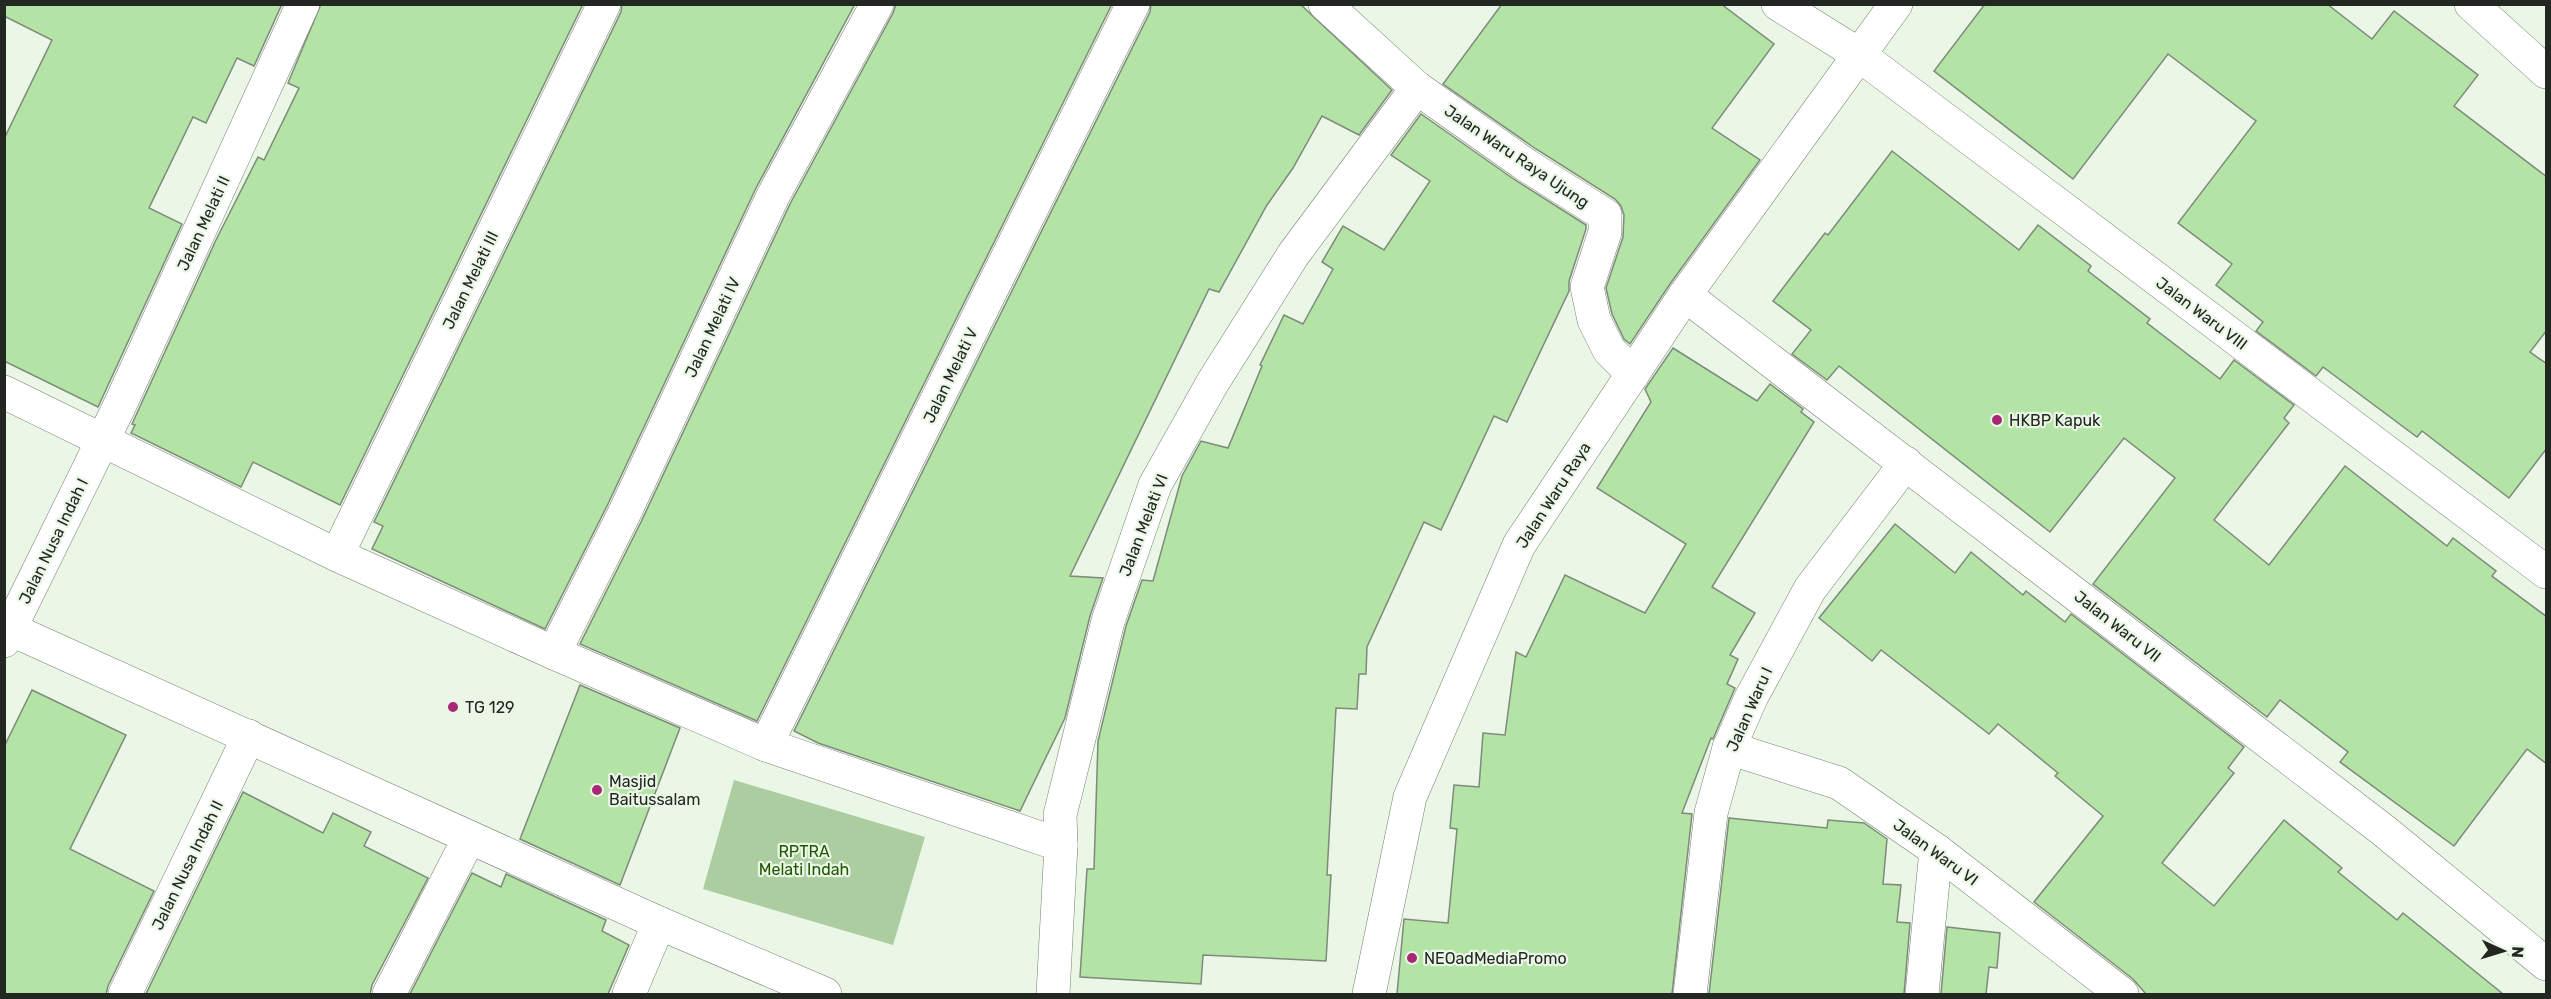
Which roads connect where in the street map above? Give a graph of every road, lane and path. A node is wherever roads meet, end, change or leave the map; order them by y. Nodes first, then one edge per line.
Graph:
1 (303, 4) edge
2 (604, 4) edge
3 (877, 4) edge
4 (1133, 4) edge
5 (1325, 4) edge
6 (1778, 4) edge
7 (1896, 4) edge
8 (2471, 4) edge
9 (1858, 54) junction
10 (2547, 72) edge
11 (1417, 88) junction
12 (1685, 295) junction
13 (1633, 374) junction
14 (4, 392) edge
15 (102, 441) junction
16 (1905, 463) junction
17 (337, 555) junction
18 (2547, 572) edge
19 (7, 635) edge
20 (554, 653) junction
21 (249, 736) junction
22 (766, 745) junction
23 (1729, 748) junction
24 (469, 838) junction
25 (1061, 845) junction
26 (1935, 850) junction
27 (659, 923) junction
28 (2547, 964) edge
29 (125, 994) edge
30 (388, 994) edge
31 (629, 994) edge
32 (825, 994) edge
33 (1053, 994) edge
34 (1369, 994) edge
35 (1690, 994) edge
36 (1922, 994) edge
37 (2122, 994) edge

1 - 15 street, Jalan Melati II
2 - 17 street, Jalan Melati III
3 - 20 street, Jalan Melati IV
4 - 22 street, Jalan Melati V
5 - 11 street, Jalan Waru Raya Ujung
6 - 9 street, Jalan Waru VIII
7 - 9 street, Jalan Waru Raya
8 - 10 street
9 - 12 street, Jalan Waru Raya
9 - 18 street, Jalan Waru VIII
11 - 13 street, Jalan Waru Raya Ujung
11 - 25 street, Jalan Melati VI
12 - 13 street, Jalan Waru Raya
12 - 16 street, Jalan Waru VII
13 - 34 street, Jalan Waru Raya
14 - 15 street
15 - 17 street
15 - 19 street, Jalan Nusa Indah I
16 - 23 street, Jalan Waru I
16 - 28 street, Jalan Waru VII
17 - 20 street
19 - 21 street
20 - 22 street
21 - 24 street
21 - 29 street, Jalan Nusa Indah II
22 - 25 street
23 - 26 street, Jalan Waru VI
23 - 35 street, Jalan Waru I
24 - 27 street
24 - 30 street
25 - 33 street, Jalan Melati VI
26 - 36 street
26 - 37 street, Jalan Waru VI
27 - 31 street
27 - 32 street

